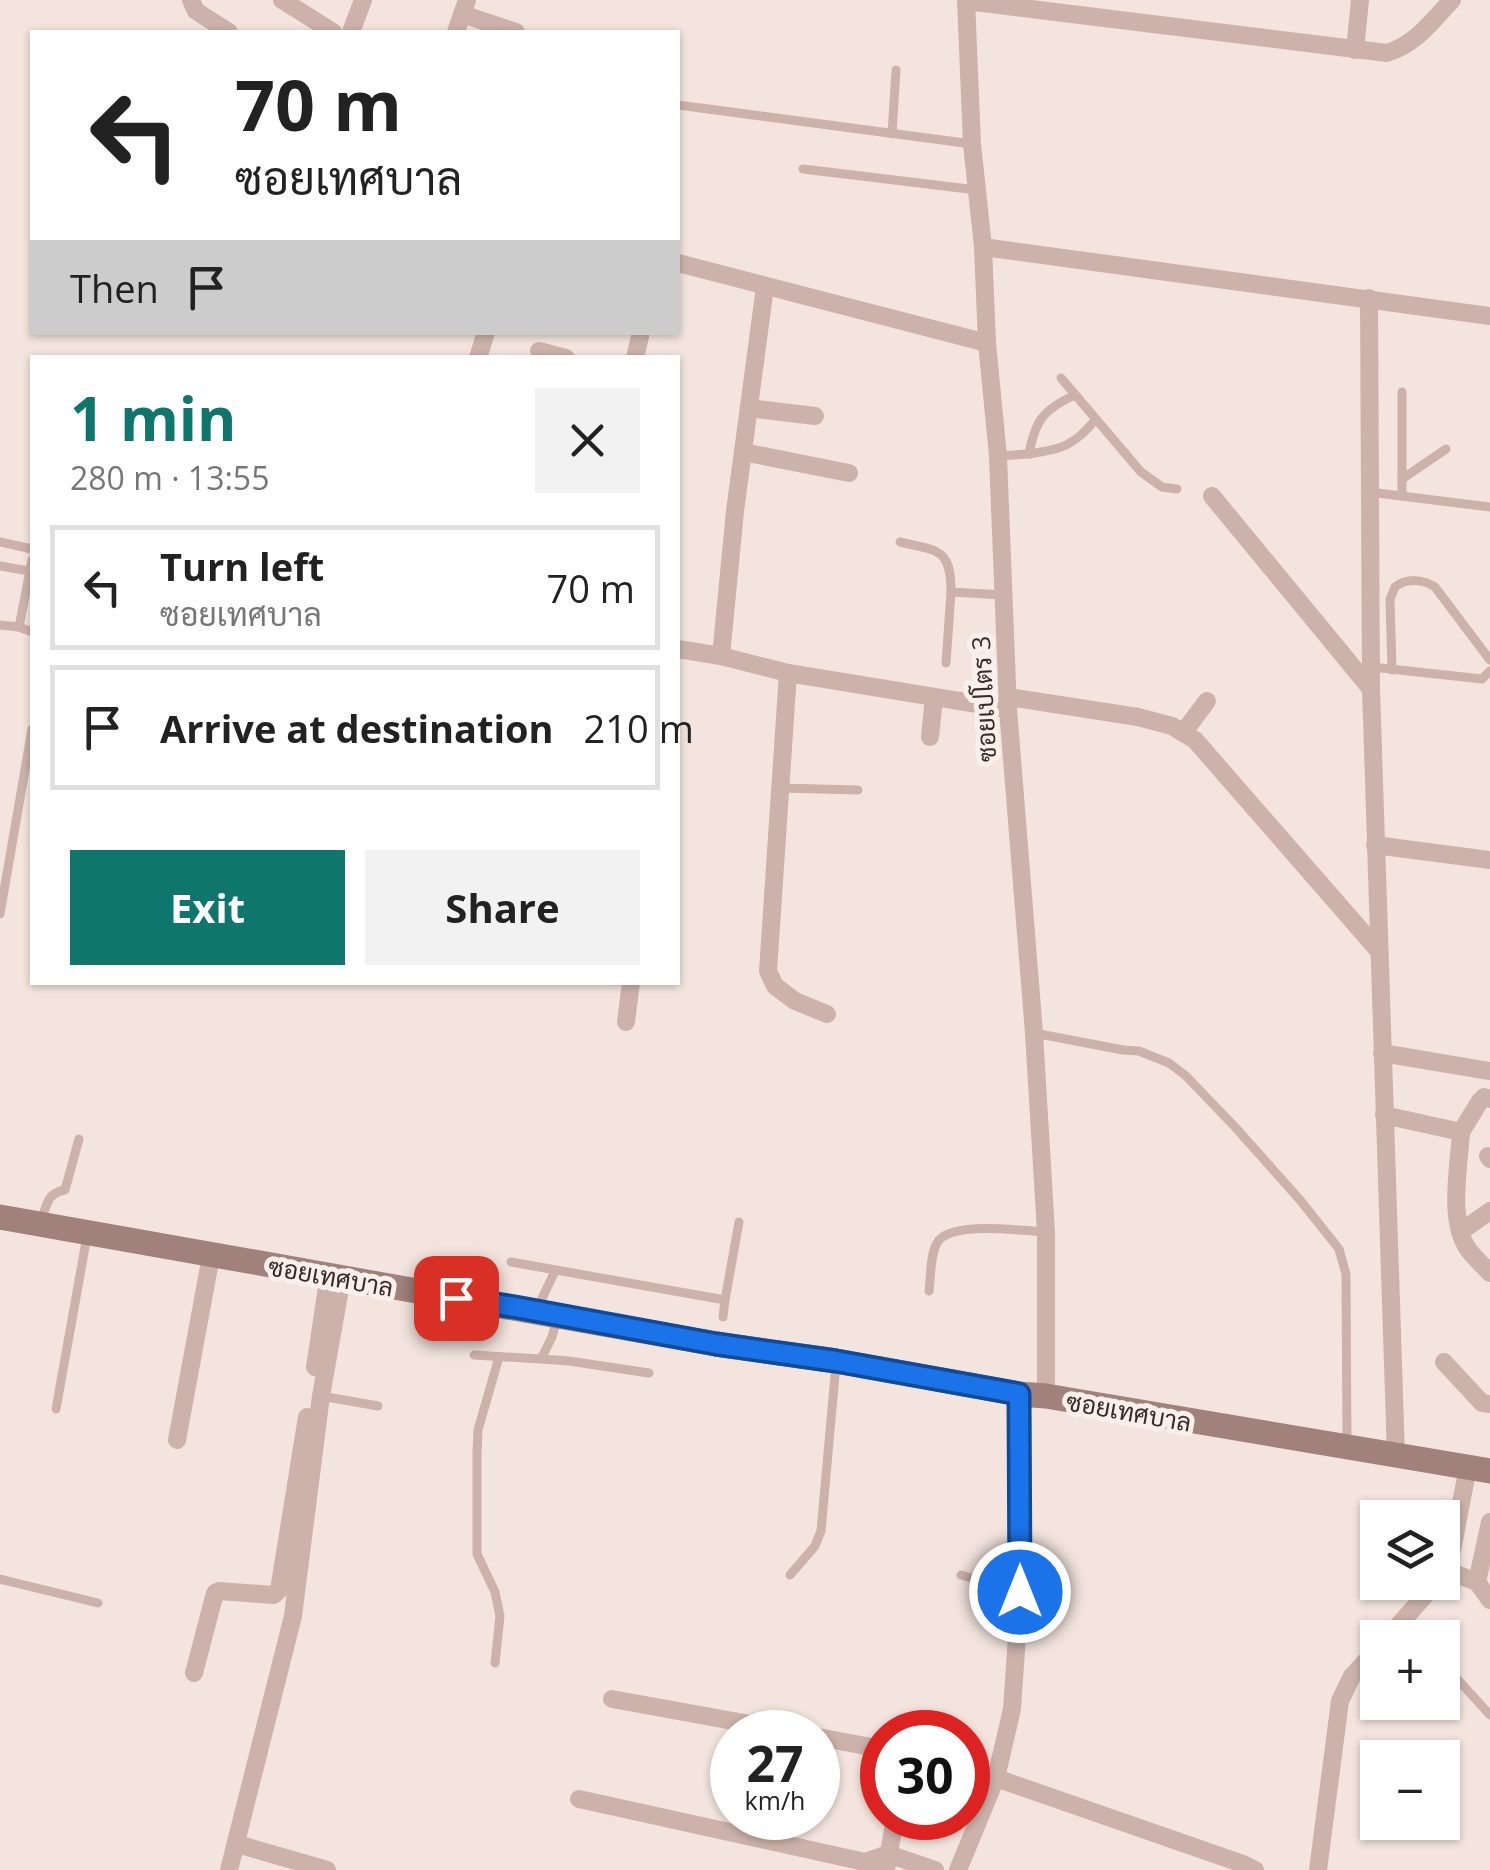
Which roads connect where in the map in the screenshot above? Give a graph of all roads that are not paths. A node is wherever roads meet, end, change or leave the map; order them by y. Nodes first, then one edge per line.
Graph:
1 (190, 0) edge
2 (282, 0) edge
3 (363, 0) edge
4 (966, 0) edge
5 (1360, 0) edge
6 (1452, 0) edge
7 (462, 16) edge
8 (227, 30) edge
9 (329, 30) edge
10 (352, 30) edge
11 (509, 30) edge
12 (1356, 50) junction
13 (896, 70) dead end
14 (680, 104) edge
15 (892, 134) junction
16 (972, 144) junction
17 (802, 169) dead end
18 (977, 190) junction
19 (983, 246) junction
20 (680, 264) edge
21 (765, 287) junction
22 (1369, 298) junction
23 (1490, 316) edge
24 (987, 343) junction
25 (539, 351) dead end
26 (554, 355) edge
27 (1061, 378) dead end
28 (1402, 392) dead end
29 (1075, 395) junction
30 (749, 408) junction
31 (815, 416) dead end
32 (1096, 420) junction
33 (1446, 449) dead end
34 (743, 452) junction
35 (1029, 454) junction
36 (998, 456) junction
37 (849, 472) dead end
38 (1402, 479) junction
39 (1178, 488) dead end
40 (1369, 492) junction
41 (1212, 496) dead end
42 (1402, 496) junction
43 (1490, 507) edge
44 (0, 542) edge
45 (900, 542) dead end
46 (30, 549) edge
47 (0, 566) edge
48 (30, 571) joint
49 (951, 592) junction
50 (1003, 595) junction
51 (0, 625) edge
52 (19, 627) junction
53 (30, 631) edge
54 (680, 649) edge
55 (721, 656) junction
56 (1490, 660) edge
57 (946, 663) dead end
58 (1371, 667) junction
59 (1392, 670) junction
60 (1490, 671) edge
61 (788, 674) junction
62 (1371, 689) junction
63 (934, 696) junction
64 (1207, 701) dead end
65 (1008, 703) junction
66 (1183, 733) junction
67 (930, 736) dead end
68 (30, 741) edge
69 (780, 788) junction
70 (858, 790) dead end
71 (1375, 845) junction
72 (1490, 860) edge
73 (0, 914) edge
74 (1378, 950) junction
75 (631, 985) edge
76 (827, 1014) dead end
77 (626, 1022) dead end
78 (1034, 1033) junction
79 (1382, 1053) junction
80 (1490, 1071) edge
81 (1490, 1099) edge
82 (1384, 1115) junction
83 (1461, 1132) junction
84 (79, 1139) dead end
85 (1490, 1211) edge
86 (0, 1217) edge
87 (739, 1222) dead end
88 (40, 1224) junction
89 (1046, 1232) junction
90 (1460, 1232) junction
91 (88, 1233) junction
92 (211, 1256) junction
93 (510, 1262) dead end
94 (554, 1271) junction
95 (1490, 1272) edge
96 (336, 1276) junction
97 (929, 1290) dead end
98 (725, 1300) junction
99 (547, 1313) junction
100 (724, 1316) dead end
101 (474, 1355) dead end
102 (499, 1357) junction
103 (541, 1359) junction
104 (836, 1361) junction
105 (1444, 1362) dead end
106 (649, 1373) dead end
107 (1019, 1394) junction
108 (322, 1396) junction
109 (1046, 1396) junction
110 (1490, 1404) edge
111 (378, 1406) dead end
112 (56, 1409) dead end
113 (177, 1440) dead end
114 (1347, 1448) junction
115 (1396, 1456) junction
116 (1479, 1469) edge
117 (1490, 1522) edge
118 (1460, 1524) edge
119 (790, 1575) dead end
120 (962, 1575) dead end
121 (0, 1579) edge
122 (1460, 1580) edge
123 (1477, 1582) junction
124 (1020, 1592) junction
125 (1421, 1600) edge
126 (1490, 1600) edge
127 (98, 1603) dead end
128 (1403, 1620) edge
129 (495, 1664) dead end
130 (1360, 1667) edge
131 (194, 1672) dead end
132 (1460, 1683) edge
133 (612, 1698) dead end
134 (710, 1716) edge
135 (1490, 1716) edge
136 (996, 1778) junction
137 (579, 1799) dead end
138 (888, 1840) edge
139 (237, 1844) junction
140 (880, 1864) edge
141 (229, 1870) edge
142 (327, 1870) edge
143 (935, 1870) edge
144 (958, 1870) edge
145 (1255, 1870) edge
146 (1318, 1870) edge

1 - 8 street
2 - 9 street
3 - 10 street
4 - 12 street
4 - 16 street, ซอยเปโตร 3
5 - 12 street
6 - 12 street
7 - 11 street
13 - 15 lane
14 - 15 lane
15 - 16 lane
16 - 18 street, ซอยเปโตร 3
17 - 18 lane
18 - 19 street, ซอยเปโตร 3
19 - 22 street
19 - 24 street, ซอยเปโตร 3
20 - 21 street
21 - 24 street
21 - 30 street
22 - 23 street
22 - 40 street
24 - 36 street, ซอยเปโตร 3
25 - 26 street
27 - 29 lane
28 - 38 lane
29 - 32 lane
29 - 35 lane
30 - 31 street
30 - 34 street
32 - 35 lane
32 - 39 lane
33 - 38 lane
34 - 37 street
34 - 55 street
35 - 36 lane
36 - 50 street, ซอยเปโตร 3
38 - 42 lane
40 - 42 lane
40 - 58 street
41 - 62 street
42 - 43 lane
44 - 46 lane
45 - 49 lane
47 - 48 lane
48 - 52 lane
49 - 50 lane
49 - 57 lane
50 - 65 street, ซอยเปโตร 3
51 - 52 lane
52 - 53 lane
54 - 55 street
55 - 61 street
56 - 59 lane
58 - 59 lane
58 - 62 street
59 - 60 lane
61 - 63 street
61 - 69 street
62 - 71 street
63 - 65 street
63 - 67 street
64 - 66 street
65 - 66 street
65 - 78 street, ซอยเปโตร 3
66 - 74 street
68 - 73 lane
69 - 70 lane
69 - 76 street
71 - 72 street
71 - 74 street
74 - 79 street
75 - 77 street
78 - 89 street, ซอยเปโตร 3
78 - 114 lane
79 - 80 street
79 - 82 street
81 - 83 street
82 - 83 street
82 - 115 street
83 - 90 street
84 - 88 lane
85 - 90 street
86 - 88 street, ซอยเทศบาล
87 - 98 lane
88 - 91 street, ซอยเทศบาล
89 - 97 lane
89 - 109 street, ซอยเปโตร 3
90 - 95 street
91 - 92 street, ซอยเทศบาล
91 - 112 lane
92 - 96 street, ซอยเทศบาล
92 - 113 street
93 - 94 lane
94 - 98 lane
94 - 99 lane
96 - 99 street, ซอยเทศบาล
96 - 108 street
96 - 131 street
98 - 100 lane
99 - 103 lane
99 - 104 street, ซอยเทศบาล
101 - 102 lane
102 - 103 lane
102 - 129 lane
103 - 106 lane
104 - 107 street, ซอยเทศบาล
104 - 119 lane
105 - 110 street
107 - 109 street, ซอยเทศบาล
107 - 124 street
108 - 111 lane
108 - 139 street
109 - 114 street, ซอยเทศบาล
114 - 115 street, ซอยเทศบาล
115 - 116 street, ซอยเทศบาล
116 - 118 street
117 - 123 street
120 - 124 lane
121 - 127 lane
122 - 123 street
123 - 126 street
124 - 136 street
125 - 128 street
130 - 146 street
132 - 135 lane
133 - 134 street
136 - 144 street
136 - 145 street
137 - 140 street
138 - 140 street
139 - 141 street
139 - 142 street
140 - 143 street

